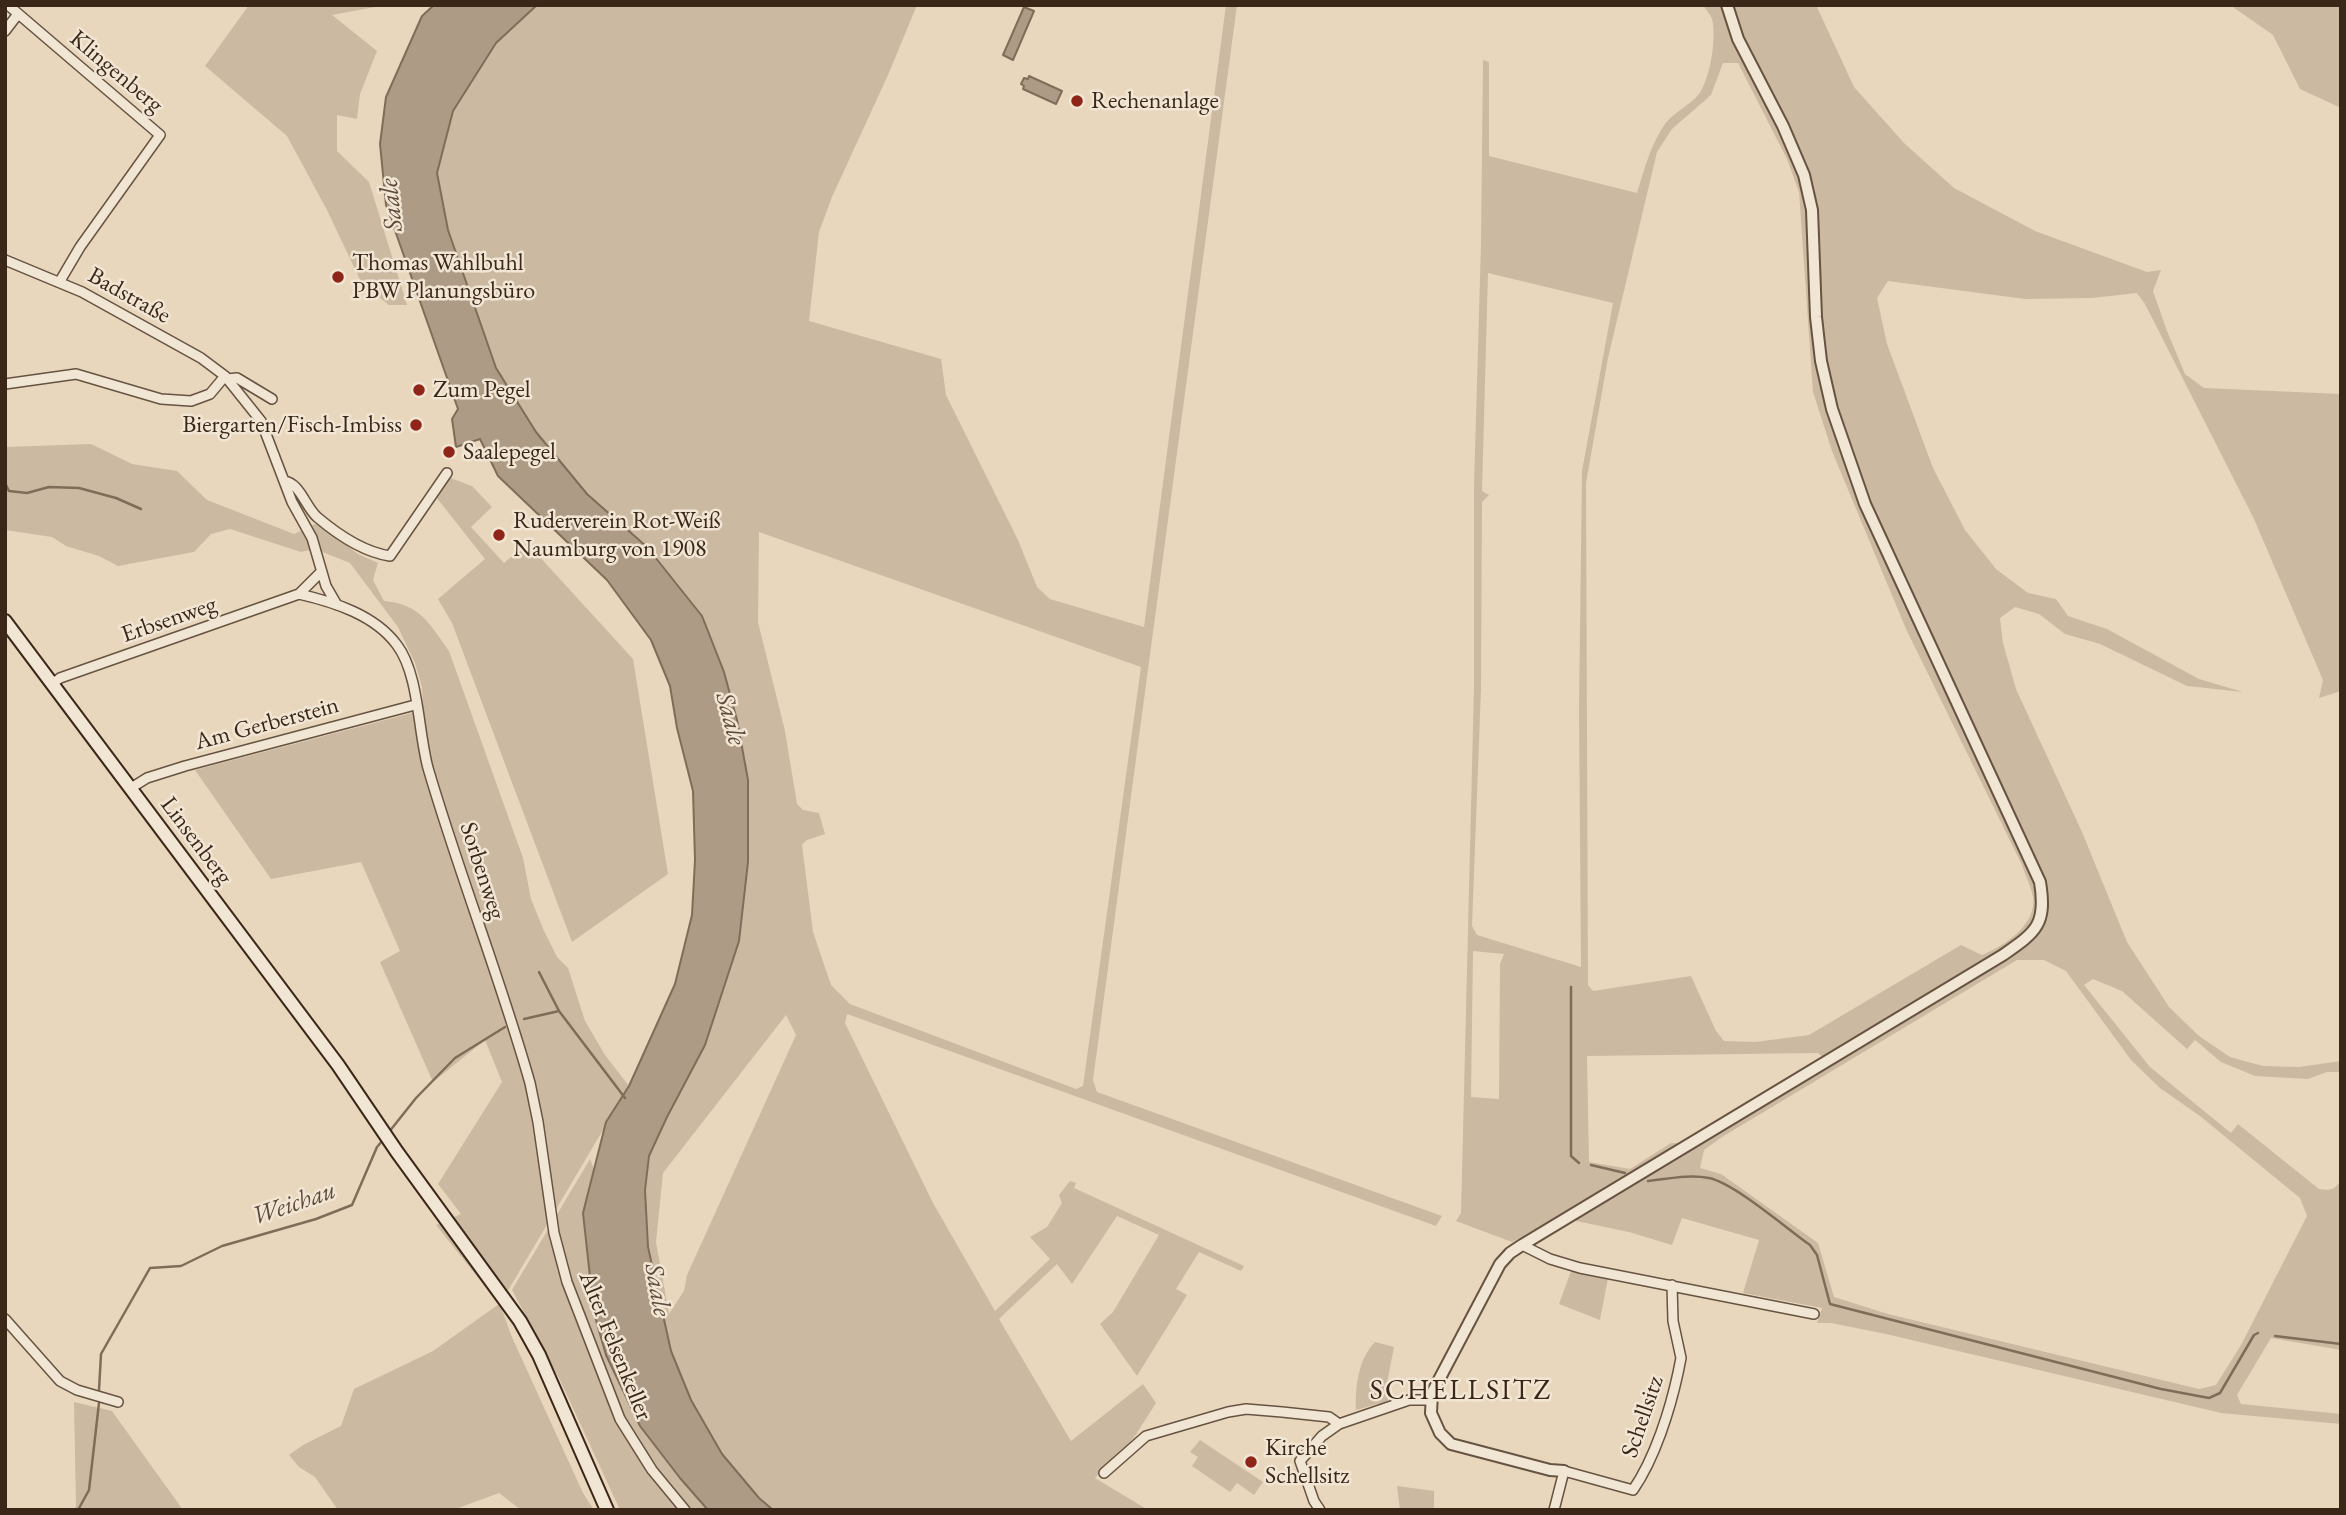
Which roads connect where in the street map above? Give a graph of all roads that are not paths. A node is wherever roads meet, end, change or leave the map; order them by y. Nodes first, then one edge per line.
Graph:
1 (8, 5) edge
2 (1727, 5) edge
3 (18, 14) junction
4 (5, 31) edge
5 (5, 260) edge
6 (60, 281) junction
7 (226, 378) junction
8 (5, 384) edge
9 (272, 399) dead end
10 (447, 473) dead end
11 (284, 481) junction
12 (321, 572) junction
13 (299, 594) junction
14 (337, 605) junction
15 (5, 621) edge
16 (52, 684) junction
17 (415, 705) junction
18 (131, 788) junction
19 (546, 1181) joint
20 (1522, 1245) junction
21 (1672, 1285) junction
22 (1814, 1314) dead end
23 (5, 1319) edge
24 (1432, 1400) junction
25 (118, 1402) dead end
26 (1339, 1424) junction
27 (1564, 1471) junction
28 (1104, 1473) dead end
29 (607, 1510) edge
30 (685, 1510) edge
31 (1320, 1510) edge
32 (1554, 1510) edge

1 - 3 street, Klingenberg
2 - 20 street
3 - 4 street
3 - 6 street, Klingenberg
5 - 6 street, Badstraße
6 - 7 street, Badstraße
7 - 8 street
7 - 9 street, Badstraße
7 - 11 street, Badstraße
10 - 11 street, Badstraße
11 - 12 street
12 - 13 street
12 - 14 street
13 - 14 street, Sorbenweg
13 - 16 street, Erbsenweg
14 - 17 street, Sorbenweg
15 - 16 main road, Linsenberg
16 - 18 main road, Linsenberg
17 - 18 street, Am Gerberstein
17 - 19 street, Sorbenweg
18 - 29 main road, Linsenberg
19 - 30 street, Alter Felsenkeller
20 - 21 street
20 - 24 street
21 - 22 street
21 - 27 street, Schellsitz
23 - 25 street
24 - 26 street
24 - 27 street
26 - 28 street
26 - 31 street
27 - 32 street

